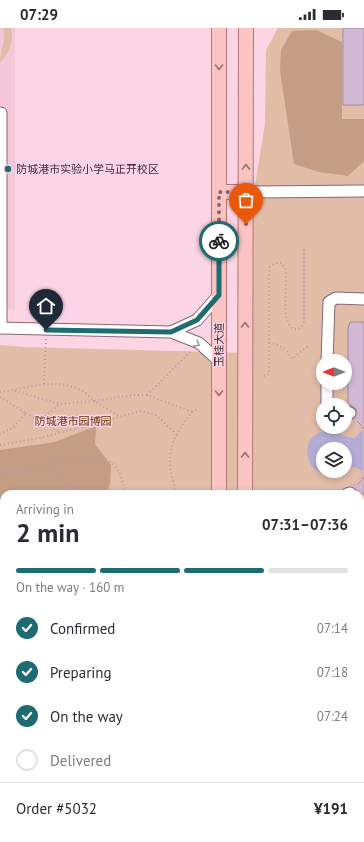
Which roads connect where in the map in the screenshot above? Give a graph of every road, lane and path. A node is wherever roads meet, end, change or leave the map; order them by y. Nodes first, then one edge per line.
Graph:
1 (219, 28) edge
2 (246, 28) edge
3 (1, 113) dead end
4 (364, 191) edge
5 (219, 192) junction
6 (246, 192) junction
7 (304, 249) dead end
8 (0, 293) edge
9 (219, 295) junction
10 (364, 298) edge
11 (0, 328) edge
12 (46, 330) junction
13 (171, 332) junction
14 (268, 343) junction
15 (199, 344) junction
16 (308, 346) dead end
17 (327, 354) edge
18 (219, 362) junction
19 (264, 376) dead end
20 (44, 384) junction
21 (14, 391) junction
22 (0, 392) edge
23 (147, 395) junction
24 (0, 397) edge
25 (94, 401) junction
26 (60, 404) junction
27 (198, 408) dead end
28 (192, 412) junction
29 (26, 414) junction
30 (119, 416) junction
31 (39, 421) junction
32 (59, 432) junction
33 (0, 434) edge
34 (176, 434) junction
35 (0, 445) edge
36 (50, 463) junction
37 (0, 474) edge
38 (80, 490) edge
39 (125, 490) edge
40 (175, 490) edge
41 (219, 490) edge
42 (245, 490) edge

1 -> 5 main road, 玉桂大道
6 -> 2 main road
3 - 8 street
4 - 6 street
5 - 6 main road
5 - 9 main road, 玉桂大道
42 -> 6 main road
7 - 14 path
8 - 11 street
9 - 13 street
9 - 18 main road, 玉桂大道
10 - 17 street
11 - 12 street
12 - 13 street
12 - 20 path
13 -> 15 street
14 - 16 path
14 - 19 path
15 - 18 street
15 - 23 path
18 -> 41 main road, 玉桂大道
20 - 21 path
20 - 25 path
21 - 22 path
21 - 26 path
23 - 25 path
23 - 28 path
24 - 29 path
25 - 26 path
25 - 30 path
26 - 31 path
27 - 28 path
28 - 34 path
29 - 31 path
29 - 33 path
30 - 32 path
30 - 34 path
31 - 32 path
32 - 35 path
34 - 40 path
36 - 37 path
36 - 38 path
36 - 39 path

